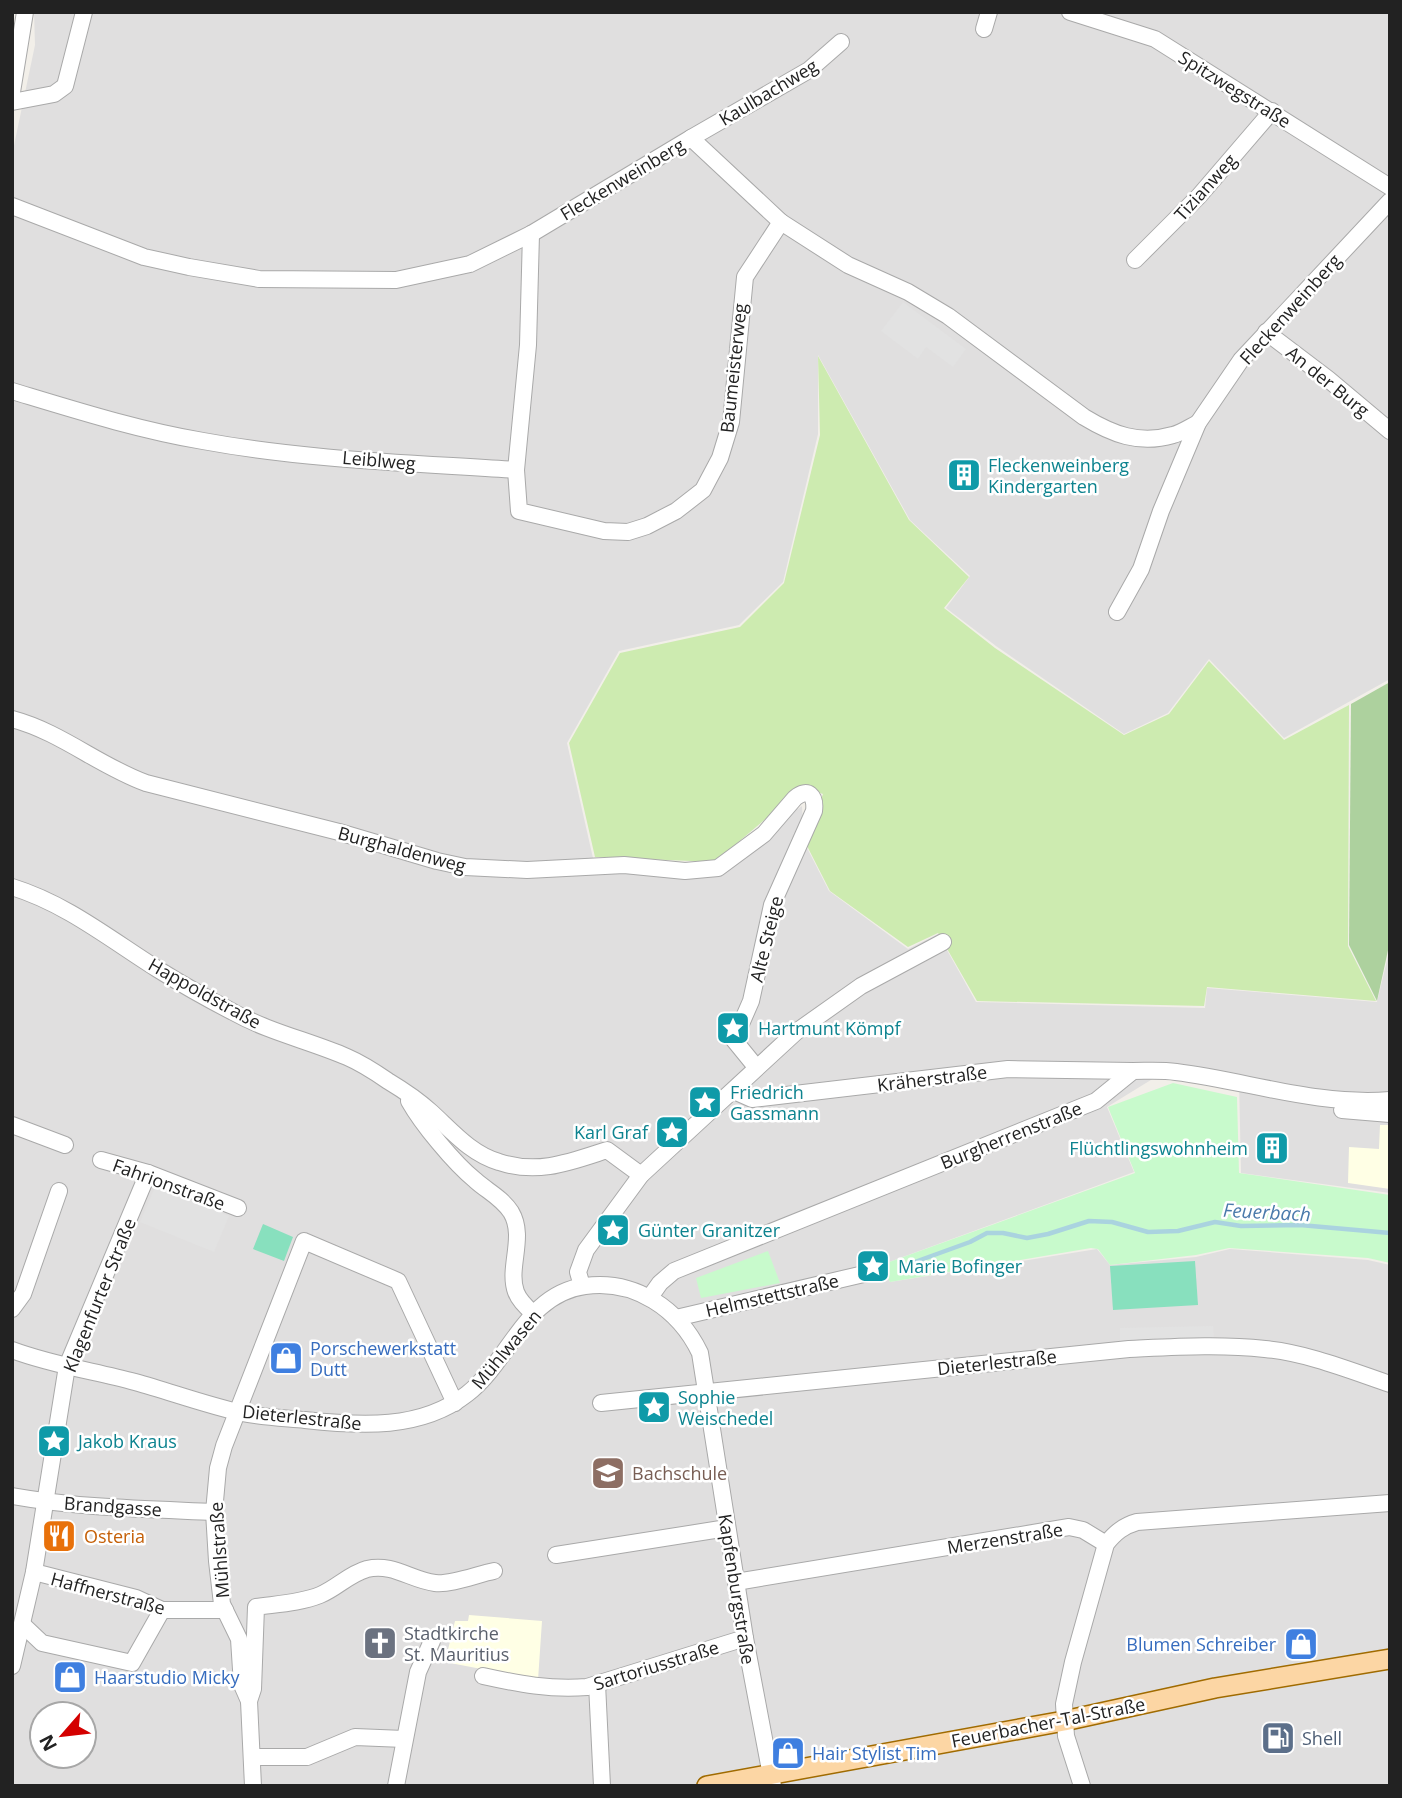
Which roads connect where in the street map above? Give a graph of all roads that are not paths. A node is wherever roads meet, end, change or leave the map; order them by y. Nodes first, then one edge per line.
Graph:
1 (25, 12) edge
2 (84, 12) edge
3 (989, 12) edge
4 (1070, 12) edge
5 (984, 29) dead end
6 (841, 42) dead end
7 (12, 92) edge
8 (12, 102) edge
9 (1272, 111) junction
10 (691, 138) junction
11 (1390, 187) edge
12 (1390, 201) edge
13 (12, 206) edge
14 (780, 222) junction
15 (531, 234) junction
16 (1135, 260) dead end
17 (1266, 332) junction
18 (12, 391) edge
19 (1198, 423) junction
20 (1390, 431) edge
21 (516, 470) junction
22 (1116, 612) dead end
23 (12, 719) edge
24 (790, 807) joint
25 (12, 887) edge
26 (943, 942) dead end
27 (756, 1067) junction
28 (1133, 1070) junction
29 (402, 1089) junction
30 (734, 1091) junction
31 (1323, 1099) junction
32 (1390, 1100) edge
33 (1390, 1114) edge
34 (12, 1125) edge
35 (65, 1145) dead end
36 (101, 1160) dead end
37 (148, 1173) junction
38 (641, 1175) junction
39 (59, 1191) dead end
40 (238, 1208) dead end
41 (869, 1273) dead end
42 (582, 1286) junction
43 (650, 1297) junction
44 (12, 1309) edge
45 (533, 1313) junction
46 (676, 1318) junction
47 (12, 1350) edge
48 (67, 1366) junction
49 (1390, 1384) edge
50 (707, 1391) junction
51 (455, 1403) junction
52 (601, 1403) dead end
53 (237, 1412) junction
54 (12, 1496) edge
55 (44, 1502) junction
56 (1390, 1503) edge
57 (214, 1512) junction
58 (726, 1528) junction
59 (1107, 1544) junction
60 (556, 1555) dead end
61 (494, 1571) dead end
62 (34, 1573) junction
63 (736, 1583) junction
64 (162, 1610) junction
65 (225, 1610) junction
66 (18, 1624) edge
67 (745, 1638) junction
68 (432, 1640) dead end
69 (1390, 1659) edge
70 (12, 1666) edge
71 (484, 1676) dead end
72 (597, 1684) junction
73 (249, 1701) junction
74 (1064, 1721) junction
75 (404, 1739) junction
76 (252, 1757) junction
77 (772, 1780) edge
78 (253, 1786) edge
79 (396, 1786) edge
80 (603, 1786) edge
81 (707, 1786) edge
82 (1082, 1786) edge

1 - 7 street
2 - 8 street
3 - 5 street
4 - 9 street, Spitzwegstraße
6 - 10 street, Kaulbachweg
9 - 11 street, Spitzwegstraße
9 - 16 street, Tizianweg
10 - 14 street, Fleckenweinberg
10 - 15 street, Fleckenweinberg
12 - 17 street, Fleckenweinberg
13 - 15 street, Fleckenweinberg
14 - 19 street, Fleckenweinberg
14 - 21 street, Baumeisterweg
15 - 21 street
17 - 19 street, Fleckenweinberg
17 - 20 street, An der Burg
18 - 21 street, Leiblweg
19 - 22 street, Fleckenweinberg
23 - 24 street, Burghaldenweg
24 - 27 street, Alte Steige
25 - 29 street, Happoldstraße
26 - 27 street
27 - 30 street
28 - 30 street, Kräherstraße
28 - 31 street
28 - 43 street, Burgherrenstraße
29 - 38 street, Happoldstraße
29 - 45 street, Happoldstraße
30 - 38 street
31 - 32 street
31 - 33 street
34 - 35 street
36 - 37 street, Fahrionstraße
37 - 40 street, Fahrionstraße
37 - 48 street, Klagenfurter Straße
38 - 42 street
39 - 44 street
41 - 46 street, Helmstettstraße
42 - 43 street, Mühlwasen
42 - 45 street, Mühlwasen
43 - 46 street, Mühlwasen
45 - 51 street, Mühlwasen
46 - 50 street, Mühlwasen
47 - 48 street, Dieterlestraße
48 - 53 street, Dieterlestraße
48 - 55 street, Klagenfurter Straße
49 - 50 street, Dieterlestraße
50 - 52 street, Dieterlestraße
50 - 58 street, Kapfenburgstraße
51 - 53 street, Dieterlestraße
51 - 53 street, Mühlstraße
53 - 57 street, Mühlstraße
54 - 55 street, Brandgasse
55 - 57 street, Brandgasse
55 - 62 street, Klagenfurter Straße
56 - 59 street
57 - 65 street, Mühlstraße
58 - 60 street
58 - 63 street, Kapfenburgstraße
59 - 63 street, Merzenstraße
59 - 74 street
61 - 73 street
62 - 64 street, Haffnerstraße
62 - 66 street, Klagenfurter Straße
63 - 67 street, Kapfenburgstraße
64 - 65 street, Haffnerstraße
64 - 66 street
65 - 73 street, Mühlstraße
66 - 70 street, Klagenfurter Straße
67 - 72 street, Sartoriusstraße
67 - 77 street, Kapfenburgstraße
68 - 75 street
69 - 74 main road, Feuerbacher-Tal-Straße
71 - 72 street, Sartoriusstraße
72 - 80 street
73 - 76 street, Mühlstraße
74 - 77 main road, Feuerbacher-Tal-Straße
74 - 82 street
75 - 76 street
75 - 79 street
76 - 78 street, Mühlstraße
77 - 81 main road, Feuerbacher-Tal-Straße

